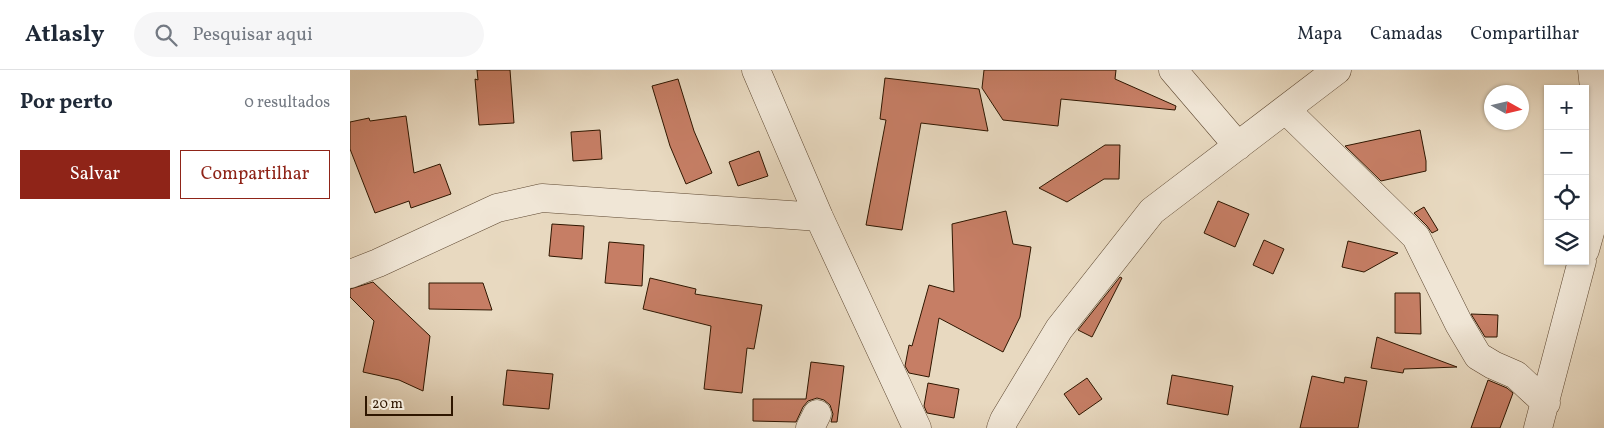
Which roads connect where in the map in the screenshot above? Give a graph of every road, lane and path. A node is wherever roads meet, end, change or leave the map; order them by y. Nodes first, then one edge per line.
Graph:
1 (756, 70) edge
2 (1173, 70) edge
3 (1337, 70) edge
4 (1592, 70) edge
5 (1286, 110) junction
6 (1238, 146) junction
7 (819, 217) junction
8 (1589, 236) edge
9 (1581, 265) edge
10 (350, 274) edge
11 (1542, 416) edge
12 (917, 428) edge
13 (1001, 428) edge

1 - 7 street
2 - 6 street
3 - 5 street
4 - 8 street
5 - 6 street
5 - 11 street
6 - 13 street
7 - 10 street
7 - 12 street
9 - 11 street

